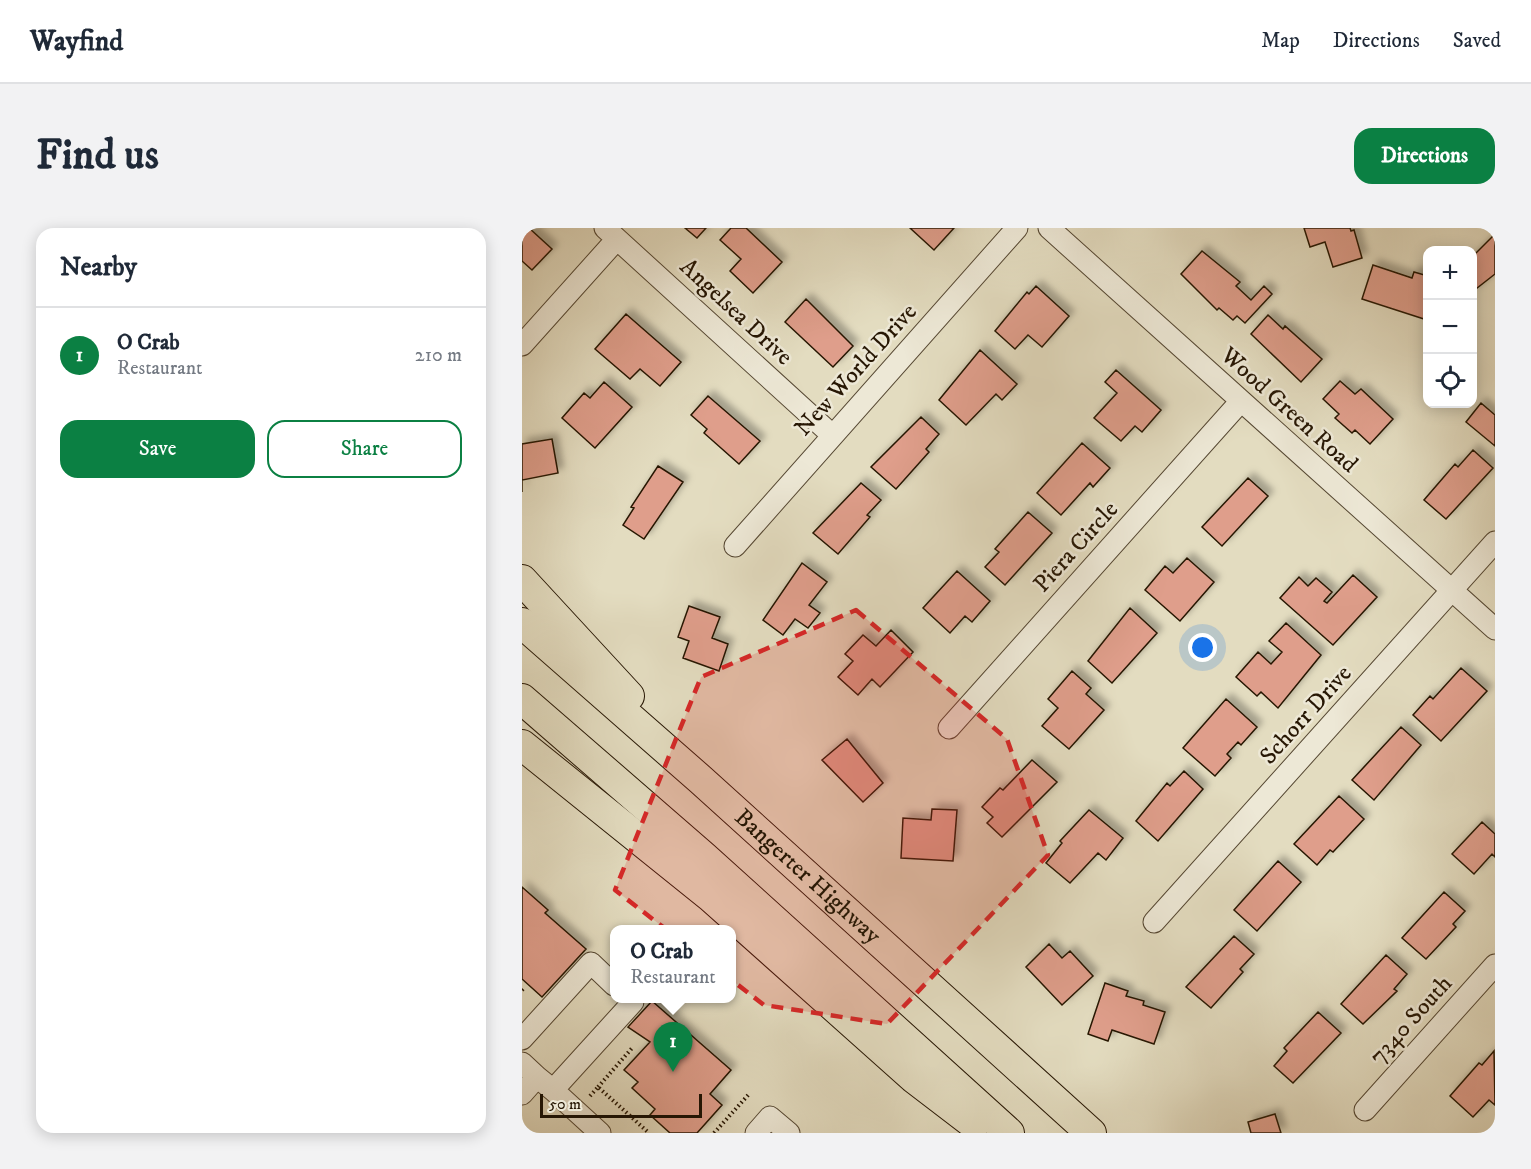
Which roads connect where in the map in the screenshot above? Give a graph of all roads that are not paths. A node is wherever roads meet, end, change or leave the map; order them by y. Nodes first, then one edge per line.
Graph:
1 (1017, 228) edge
2 (1048, 228) edge
3 (611, 233) edge
4 (522, 345) edge
5 (1241, 401) junction
6 (832, 435) junction
7 (1495, 542) edge
8 (735, 546) dead end
9 (522, 580) edge
10 (1452, 591) junction
11 (522, 623) edge
12 (1495, 629) edge
13 (522, 699) edge
14 (950, 728) dead end
15 (522, 744) edge
16 (701, 780) junction
17 (1154, 922) dead end
18 (1495, 965) edge
19 (610, 980) edge
20 (632, 1003) edge
21 (522, 1039) edge
22 (537, 1077) edge
23 (522, 1094) edge
24 (1365, 1110) dead end
25 (600, 1133) edge
26 (756, 1133) edge
27 (789, 1133) edge
28 (986, 1133) edge
29 (1009, 1133) edge
30 (1091, 1133) edge

1 - 6 street, New World Drive
2 - 5 street, Wood Green Road
3 - 4 street
3 - 6 street, Angelsea Drive
5 - 10 street, Wood Green Road
5 - 14 street, Piera Circle
6 - 8 street, New World Drive
7 - 10 street, Schorr Drive
9 - 16 highway
10 - 12 street, Wood Green Road
10 - 17 street, Schorr Drive
11 - 16 highway, Bangerter Highway
13 - 29 highway
15 - 28 highway
16 - 30 highway, Bangerter Highway
18 - 24 street, 7340 South
19 - 21 street
20 - 22 street
22 - 23 street
22 - 25 street
26 - 27 street

